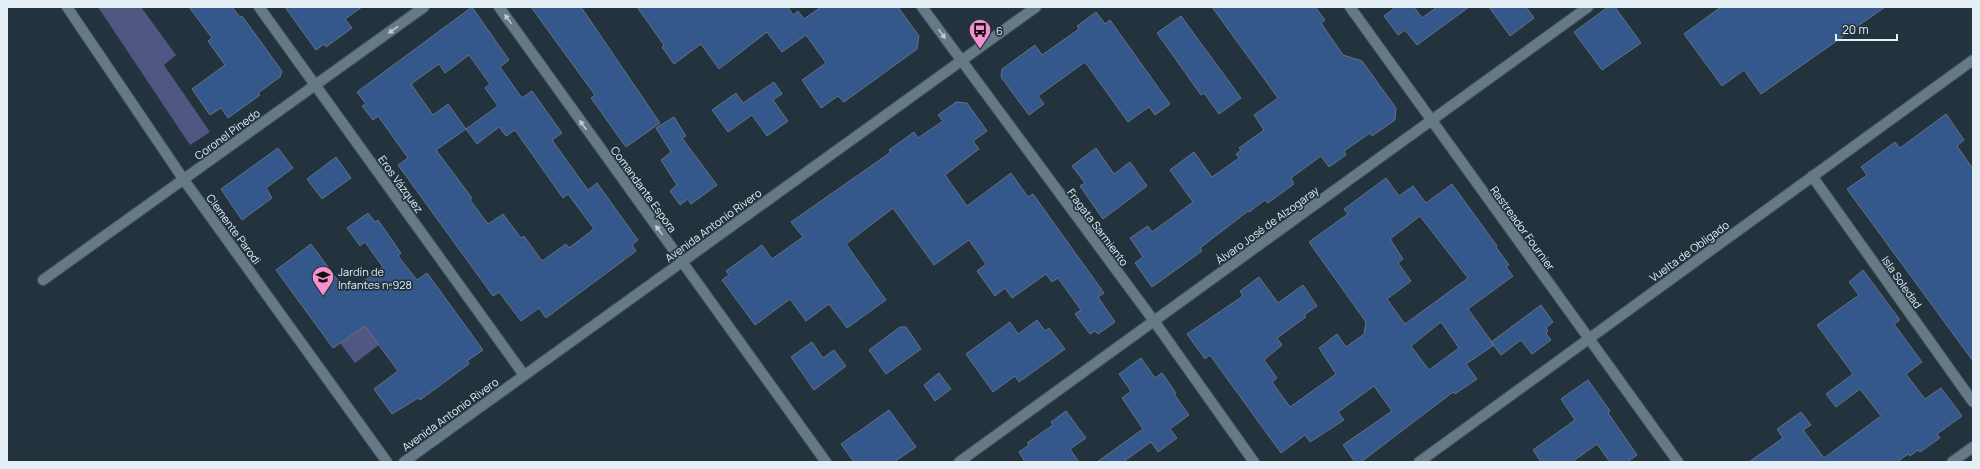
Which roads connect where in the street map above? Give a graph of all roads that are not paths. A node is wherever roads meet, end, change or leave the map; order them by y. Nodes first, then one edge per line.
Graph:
1 (66, 7) edge
2 (259, 7) edge
3 (424, 7) edge
4 (499, 7) edge
5 (922, 7) edge
6 (1036, 7) edge
7 (1350, 7) edge
8 (1588, 7) edge
9 (1973, 60) edge
10 (961, 62) junction
11 (315, 85) junction
12 (1431, 122) junction
13 (1812, 176) junction
14 (184, 180) junction
15 (682, 262) junction
16 (43, 280) dead end
17 (1154, 322) junction
18 (1589, 339) junction
19 (524, 376) junction
20 (1973, 402) edge
21 (1973, 447) edge
22 (387, 462) edge
23 (404, 462) edge
24 (826, 462) edge
25 (958, 462) edge
26 (1254, 462) edge
27 (1419, 462) edge
28 (1678, 462) edge
29 (1952, 462) edge

1 - 14 street, Clemente Parodi
2 - 11 street, Eros Vázquez
3 -> 11 street, Coronel Pinedo
15 -> 4 street, Comandante Espora
5 -> 10 street, Fragata Sarmiento
6 - 10 street, Avenida Antonio Rivero
7 - 12 street, Rastreador Fournier
8 - 12 street, Álvaro José de Alzogaray
9 - 13 street, Vuelta de Obligado
10 - 15 street, Avenida Antonio Rivero
10 - 17 street, Fragata Sarmiento
11 - 14 street, Coronel Pinedo
11 - 19 street, Eros Vázquez
12 - 17 street, Álvaro José de Alzogaray
12 - 18 street, Rastreador Fournier
13 - 18 street, Vuelta de Obligado
13 - 20 street, Isla Soledad
14 - 16 street, Coronel Pinedo
14 - 22 street, Clemente Parodi
15 - 19 street, Avenida Antonio Rivero
15 - 24 street, Comandante Espora
17 - 25 street, Álvaro José de Alzogaray
17 - 26 street, Fragata Sarmiento
18 - 27 street, Vuelta de Obligado
18 - 28 street, Rastreador Fournier
19 - 23 street, Avenida Antonio Rivero
21 - 29 street

